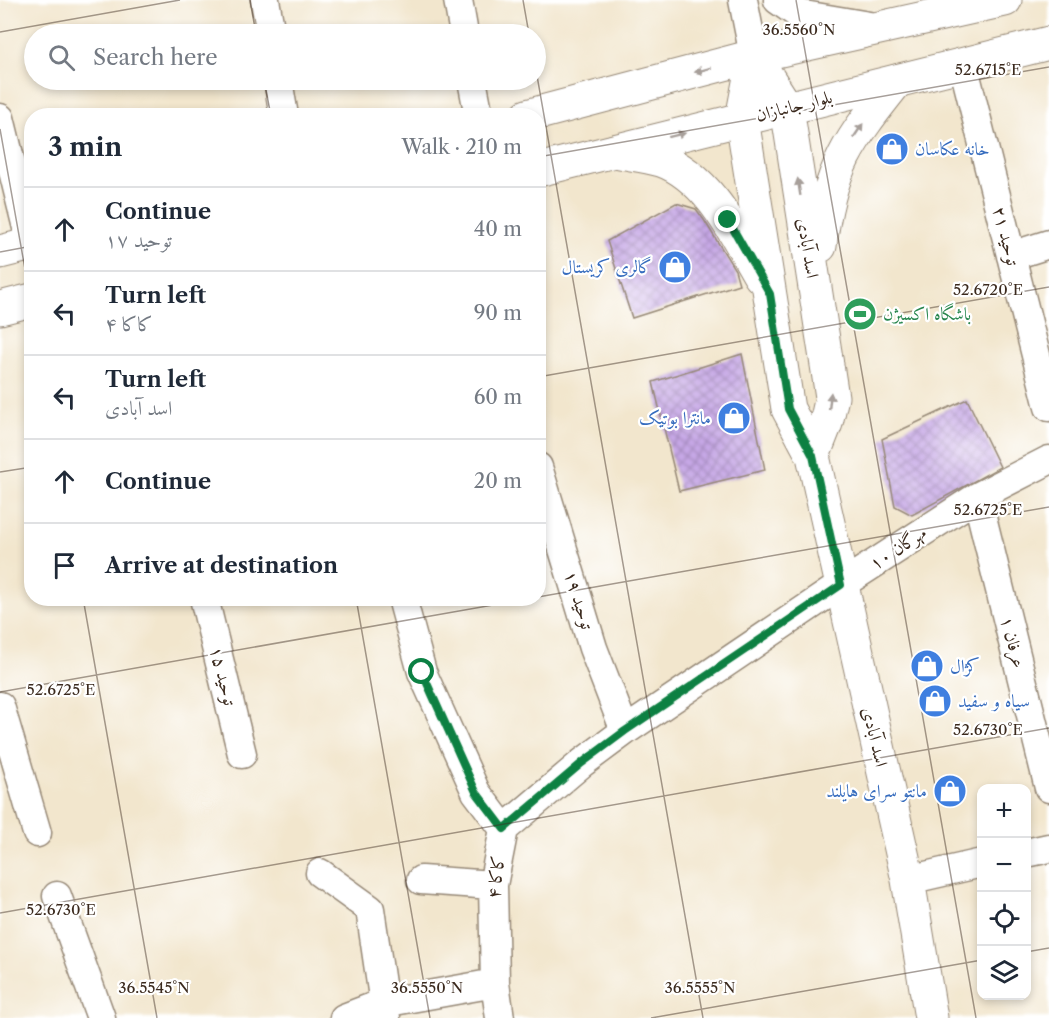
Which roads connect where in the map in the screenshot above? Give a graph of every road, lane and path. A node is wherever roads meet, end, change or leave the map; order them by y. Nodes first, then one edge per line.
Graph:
1 (265, 0) edge
2 (458, 0) edge
3 (743, 0) edge
4 (778, 0) edge
5 (1005, 0) edge
6 (269, 24) edge
7 (462, 24) edge
8 (880, 28) junction
9 (1049, 43) edge
10 (754, 56) junction
11 (963, 64) junction
12 (897, 81) junction
13 (280, 90) edge
14 (474, 90) edge
15 (283, 108) edge
16 (477, 108) edge
17 (787, 108) junction
18 (546, 111) edge
19 (0, 118) edge
20 (742, 119) junction
21 (615, 151) junction
22 (546, 168) edge
23 (24, 216) edge
24 (1049, 244) edge
25 (24, 246) edge
26 (0, 252) edge
27 (1011, 256) junction
28 (814, 287) junction
29 (770, 294) junction
30 (24, 302) edge
31 (0, 308) edge
32 (1049, 407) edge
33 (813, 456) junction
34 (1049, 460) edge
35 (546, 493) edge
36 (977, 497) junction
37 (841, 585) junction
38 (206, 606) edge
39 (404, 606) edge
40 (0, 706) edge
41 (625, 731) junction
42 (242, 754) dead end
43 (1049, 788) edge
44 (504, 829) junction
45 (37, 833) dead end
46 (1049, 848) edge
47 (1031, 852) edge
48 (977, 864) edge
49 (320, 873) dead end
50 (421, 880) dead end
51 (908, 880) junction
52 (493, 885) junction
53 (57, 896) dead end
54 (495, 983) junction
55 (385, 1011) edge
56 (101, 1018) edge
57 (344, 1018) edge
58 (500, 1018) edge
59 (931, 1018) edge

1 - 6 street
2 - 7 street
3 - 10 street
4 - 8 street
5 - 8 main road
8 - 10 main road
9 - 11 main road, بلوار جانبازان
10 - 17 main road
10 -> 18 main road
10 - 20 main road, اسد آبادی
11 - 12 main road, بلوار جانبازان
11 - 27 street, توحید ۲۱
12 - 17 main road, بلوار جانبازان
28 -> 12 main road
13 - 15 street
14 - 16 street
17 - 20 main road, بلوار جانبازان
28 -> 17 main road, اسد آبادی
19 - 23 street
21 -> 20 main road, بلوار جانبازان
20 - 29 main road, اسد آبادی
21 - 22 main road, بلوار جانبازان
21 - 29 main road
24 - 27 street
25 - 26 main road
27 - 32 street, توحید ۲۱
33 -> 28 main road, اسد آبادی
29 - 33 main road, اسد آبادی
30 - 31 main road
33 - 37 main road, اسد آبادی
34 - 36 street, مهرگان ۱۰
35 - 41 street, توحید ۱۹
36 - 37 street, مهرگان ۱۰
36 - 43 street, عرفان ۱
37 - 41 street
37 - 51 main road, اسد آبادی
38 - 42 street, توحید ۱۵
39 - 44 street
40 - 45 street
41 - 44 street
44 - 52 street, کاکا ۴
46 - 47 street
48 - 51 street
49 - 55 street
50 - 52 street
51 - 59 main road, اسد آبادی
52 - 54 street, کاکا ۴
53 - 56 street
54 - 55 street
54 - 58 street, کاکا ۴
55 - 57 street

